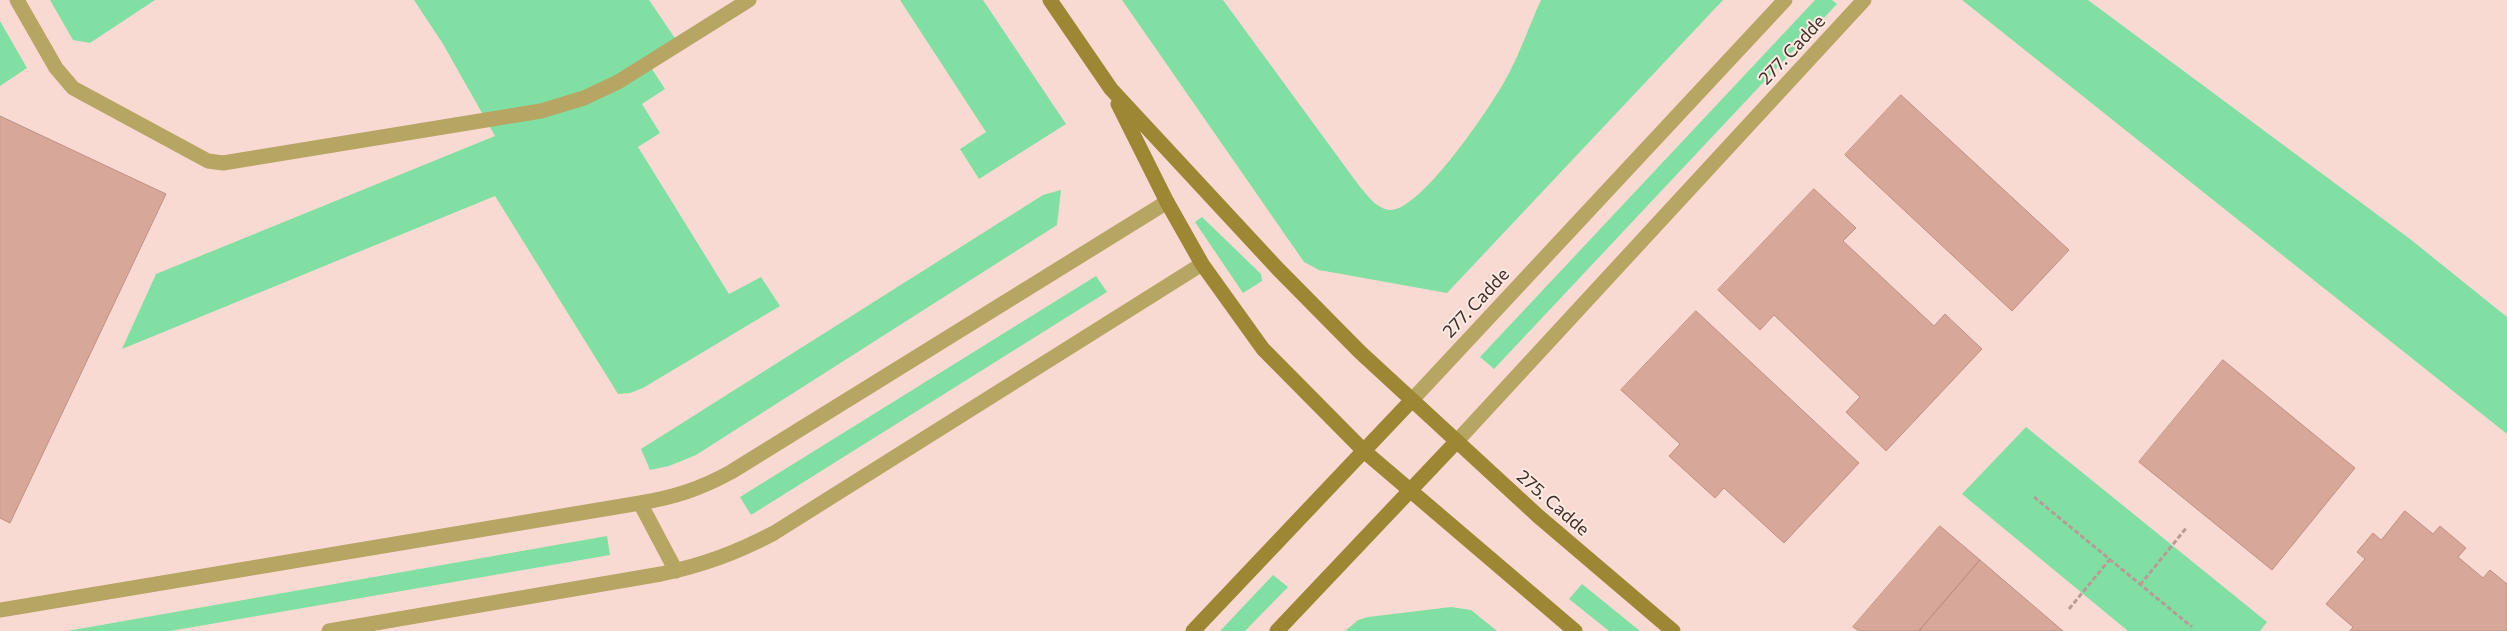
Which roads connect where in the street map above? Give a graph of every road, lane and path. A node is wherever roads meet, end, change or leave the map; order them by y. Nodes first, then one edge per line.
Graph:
1 (18, 0) edge
2 (749, 0) edge
3 (1050, 0) edge
4 (1785, 0) edge
5 (1864, 0) edge
6 (1111, 89) junction
7 (1166, 202) junction
8 (1202, 264) junction
9 (1412, 400) junction
10 (1457, 441) junction
11 (1364, 452) junction
12 (1410, 492) junction
13 (2034, 497) dead end
14 (640, 503) junction
15 (2187, 527) dead end
16 (2110, 559) junction
17 (676, 571) junction
18 (2140, 585) junction
19 (2068, 609) dead end
20 (0, 610) edge
21 (2192, 627) dead end
22 (329, 631) edge
23 (1192, 631) edge
24 (1277, 631) edge
25 (1576, 631) edge
26 (1673, 631) edge

1 - 2 street
3 - 6 street
4 - 9 street, 277. Cadde
5 - 10 street, 277. Cadde
6 - 7 street
6 - 9 street, 275. Cadde
7 - 8 street
7 - 14 street
8 - 11 street
8 - 17 street
9 - 10 street, 275. Cadde
9 - 11 street, 277. Cadde
10 - 12 street, 277. Cadde
10 - 26 street, 275. Cadde
11 - 12 street
11 - 23 street, 277. Cadde
12 - 24 street, 277. Cadde
12 - 25 street
13 - 16 path
14 - 17 street
14 - 20 street
15 - 18 path
16 - 18 path
16 - 19 path
17 - 22 street
18 - 21 path

